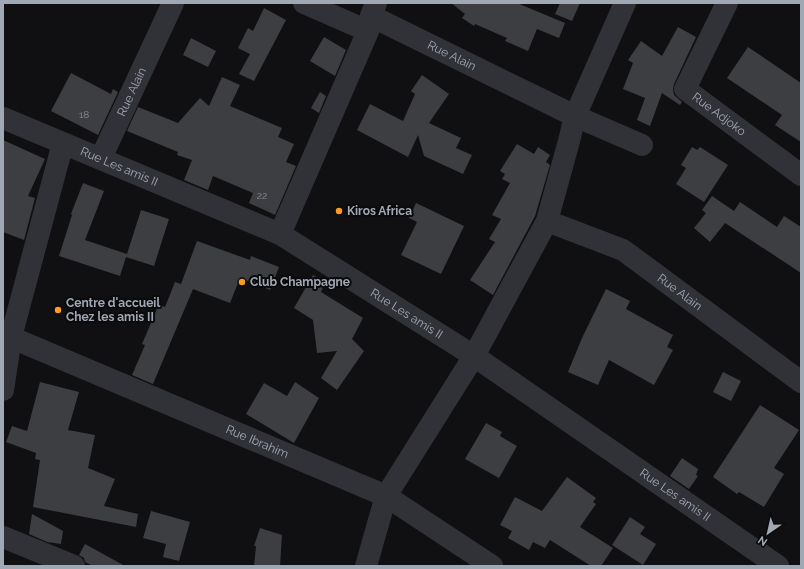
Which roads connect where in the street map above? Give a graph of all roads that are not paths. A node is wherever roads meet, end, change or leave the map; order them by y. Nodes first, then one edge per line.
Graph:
1 (173, 3) edge
2 (304, 3) edge
3 (625, 3) edge
4 (724, 9) edge
5 (372, 17) edge
6 (575, 116) junction
7 (3, 118) edge
8 (63, 143) junction
9 (642, 145) dead end
10 (100, 158) junction
11 (801, 175) edge
12 (547, 221) junction
13 (280, 234) junction
14 (7, 336) edge
15 (474, 356) junction
16 (801, 382) edge
17 (3, 390) edge
18 (386, 496) junction
19 (3, 537) edge
20 (74, 566) edge
21 (366, 566) edge
22 (492, 566) edge
23 (778, 566) edge

1 - 10 street, Rue Alain
2 - 5 street, Rue Alain
3 - 6 street
4 - 11 street, Rue Adjoko
5 - 6 street, Rue Alain
5 - 13 street
6 - 9 street, Rue Alain
6 - 12 street
7 - 8 street, Rue Les amis II
8 - 10 street, Rue Les amis II
8 - 14 street
10 - 13 street, Rue Les amis II
12 - 15 street
12 - 16 street, Rue Alain
13 - 15 street, Rue Les amis II
14 - 17 street
14 - 18 street, Rue Ibrahim
15 - 18 street
15 - 23 street, Rue Les amis II
18 - 21 street
18 - 22 street, Rue Ibrahim
19 - 20 street

